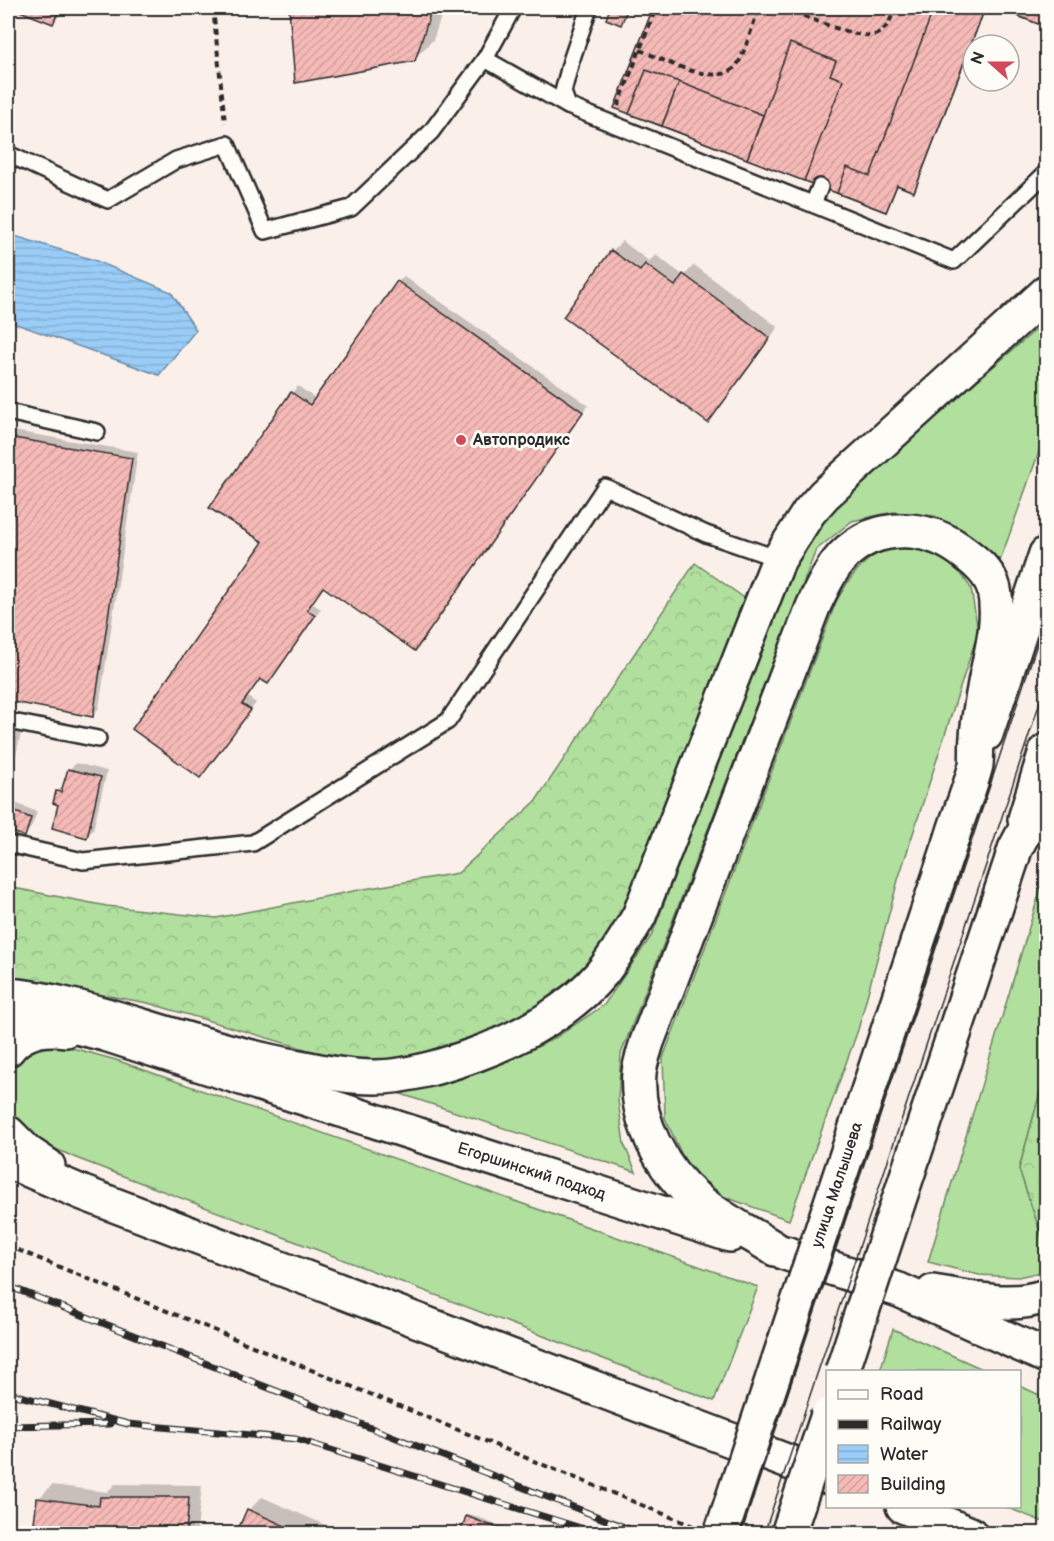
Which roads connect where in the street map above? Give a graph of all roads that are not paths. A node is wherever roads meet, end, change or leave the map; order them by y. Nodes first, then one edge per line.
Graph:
1 (513, 8) edge
2 (589, 8) edge
3 (485, 59) junction
4 (568, 106) junction
5 (8, 154) edge
6 (1047, 172) edge
7 (820, 187) dead end
8 (813, 204) junction
9 (1047, 293) edge
10 (8, 412) edge
11 (98, 432) dead end
12 (1047, 554) edge
13 (779, 559) junction
14 (8, 721) edge
15 (98, 739) dead end
16 (1047, 751) edge
17 (976, 763) junction
18 (1047, 791) edge
19 (8, 844) edge
20 (1013, 854) junction
21 (8, 995) edge
22 (8, 1010) edge
23 (105, 1034) junction
24 (8, 1049) edge
25 (8, 1133) edge
26 (8, 1161) edge
27 (83, 1193) junction
28 (775, 1249) junction
29 (899, 1290) junction
30 (1047, 1296) edge
31 (1047, 1356) edge
32 (842, 1370) edge
33 (826, 1421) edge
34 (826, 1475) edge
35 (908, 1508) edge
36 (711, 1532) edge
37 (788, 1533) edge
38 (970, 1533) edge

1 - 3 lane
2 - 4 lane
3 - 4 lane
3 - 5 lane
4 - 8 lane
6 - 8 lane
7 - 8 lane
9 - 13 main road
10 - 11 lane
12 - 17 main road
13 - 19 lane
13 - 21 main road
14 - 15 lane
16 - 20 main road
17 - 28 main road
17 - 36 main road, улица Малышева, bridge
18 - 20 main road
20 - 32 main road, bridge
22 - 23 main road, Егоршинский подход
23 - 24 main road
23 - 28 main road, Егоршинский подход
25 - 27 main road
26 - 27 main road
27 - 34 main road
28 - 29 main road, Егоршинский подход
29 - 30 main road
29 - 31 main road, Егоршинский подход
33 - 37 main road, bridge
35 - 38 main road

